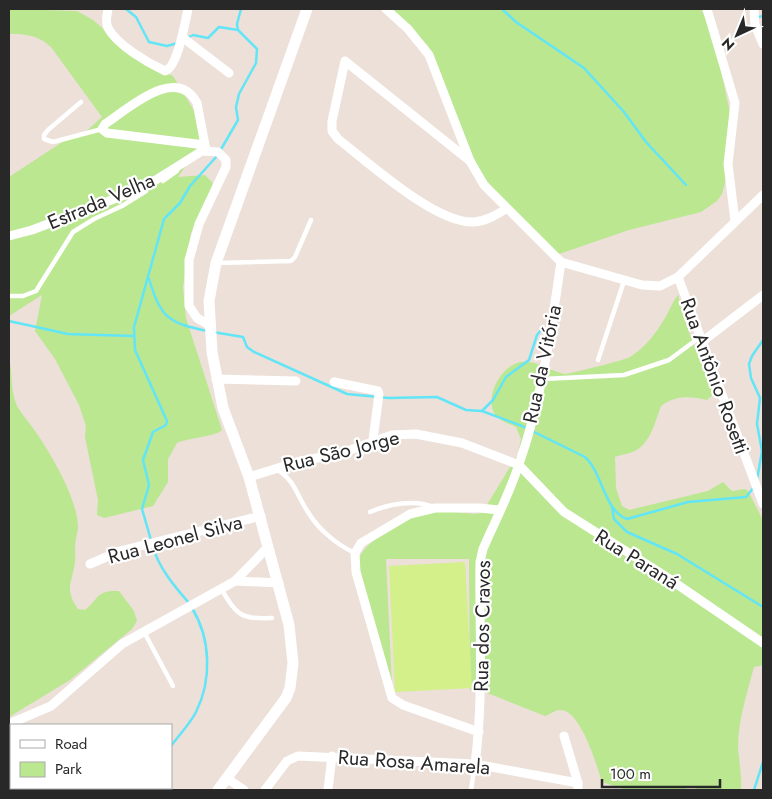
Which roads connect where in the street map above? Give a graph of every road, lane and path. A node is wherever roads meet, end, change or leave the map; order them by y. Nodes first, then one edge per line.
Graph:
1 (108, 9) edge
2 (188, 9) edge
3 (307, 9) edge
4 (386, 9) edge
5 (707, 9) edge
6 (754, 9) edge
7 (182, 37) junction
8 (763, 44) edge
9 (229, 73) dead end
10 (81, 102) dead end
11 (102, 130) junction
12 (206, 148) junction
13 (470, 161) junction
14 (763, 195) edge
15 (506, 209) junction
16 (311, 220) dead end
17 (735, 221) junction
18 (9, 236) edge
19 (561, 262) junction
20 (216, 264) junction
21 (678, 277) junction
22 (624, 280) junction
23 (763, 295) edge
24 (9, 296) edge
25 (209, 326) junction
26 (702, 339) junction
27 (598, 360) dead end
28 (216, 379) junction
29 (542, 379) junction
30 (296, 381) dead end
31 (334, 382) dead end
32 (373, 440) junction
33 (519, 465) junction
34 (274, 468) junction
35 (249, 477) junction
36 (763, 504) edge
37 (435, 508) junction
38 (499, 510) junction
39 (370, 512) dead end
40 (261, 516) junction
41 (268, 547) junction
42 (355, 553) junction
43 (90, 564) dead end
44 (235, 581) junction
45 (279, 583) junction
46 (221, 589) junction
47 (272, 618) dead end
48 (144, 630) junction
49 (763, 643) edge
50 (172, 686) dead end
51 (9, 724) edge
52 (479, 732) junction
53 (564, 736) dead end
54 (332, 756) junction
55 (475, 764) junction
56 (228, 779) junction
57 (578, 786) edge
58 (218, 790) edge
59 (244, 790) edge
60 (265, 790) edge
61 (328, 790) edge
62 (471, 790) edge

1 - 7 street
2 - 7 street
3 - 20 main road
4 - 13 street
5 - 17 street
6 - 8 street
7 - 9 street
10 - 11 lane
11 - 12 street
11 - 12 street
12 - 18 street, Estrada Velha
12 - 24 lane
12 - 25 street
13 - 15 street
13 - 15 street
14 - 17 street
15 - 19 street
16 - 20 lane
17 - 21 street
19 - 22 street
19 - 29 street, Rua da Vitória
20 - 25 main road
21 - 22 street
21 - 26 street, Rua Antônio Rosetti
22 - 27 lane
23 - 26 street
25 - 28 main road
26 - 29 lane
26 - 36 street, Rua Antônio Rosetti
28 - 30 street
28 - 35 main road
29 - 33 street, Rua da Vitória
31 - 32 street
32 - 33 street, Rua São Jorge
32 - 34 street, Rua São Jorge
33 - 38 street, Rua dos Cravos
33 - 49 street, Rua Paraná
34 - 35 street, Rua São Jorge
34 - 42 lane
35 - 40 main road
37 - 38 street
37 - 39 lane
37 - 42 street
38 - 52 street, Rua dos Cravos
40 - 41 main road
40 - 43 street, Rua Leonel Silva
41 - 44 street
41 - 45 main road
42 - 52 street
44 - 45 street
44 - 46 street
45 - 56 main road
46 - 47 lane
46 - 48 street
48 - 50 lane
48 - 51 street
52 - 55 street, Rua dos Cravos
53 - 57 street
54 - 55 street, Rua Rosa Amarela
54 - 60 street, Rua Rosa Amarela
54 - 61 street
55 - 57 street, Rua Rosa Amarela
55 - 62 lane
56 - 58 main road
56 - 59 street

